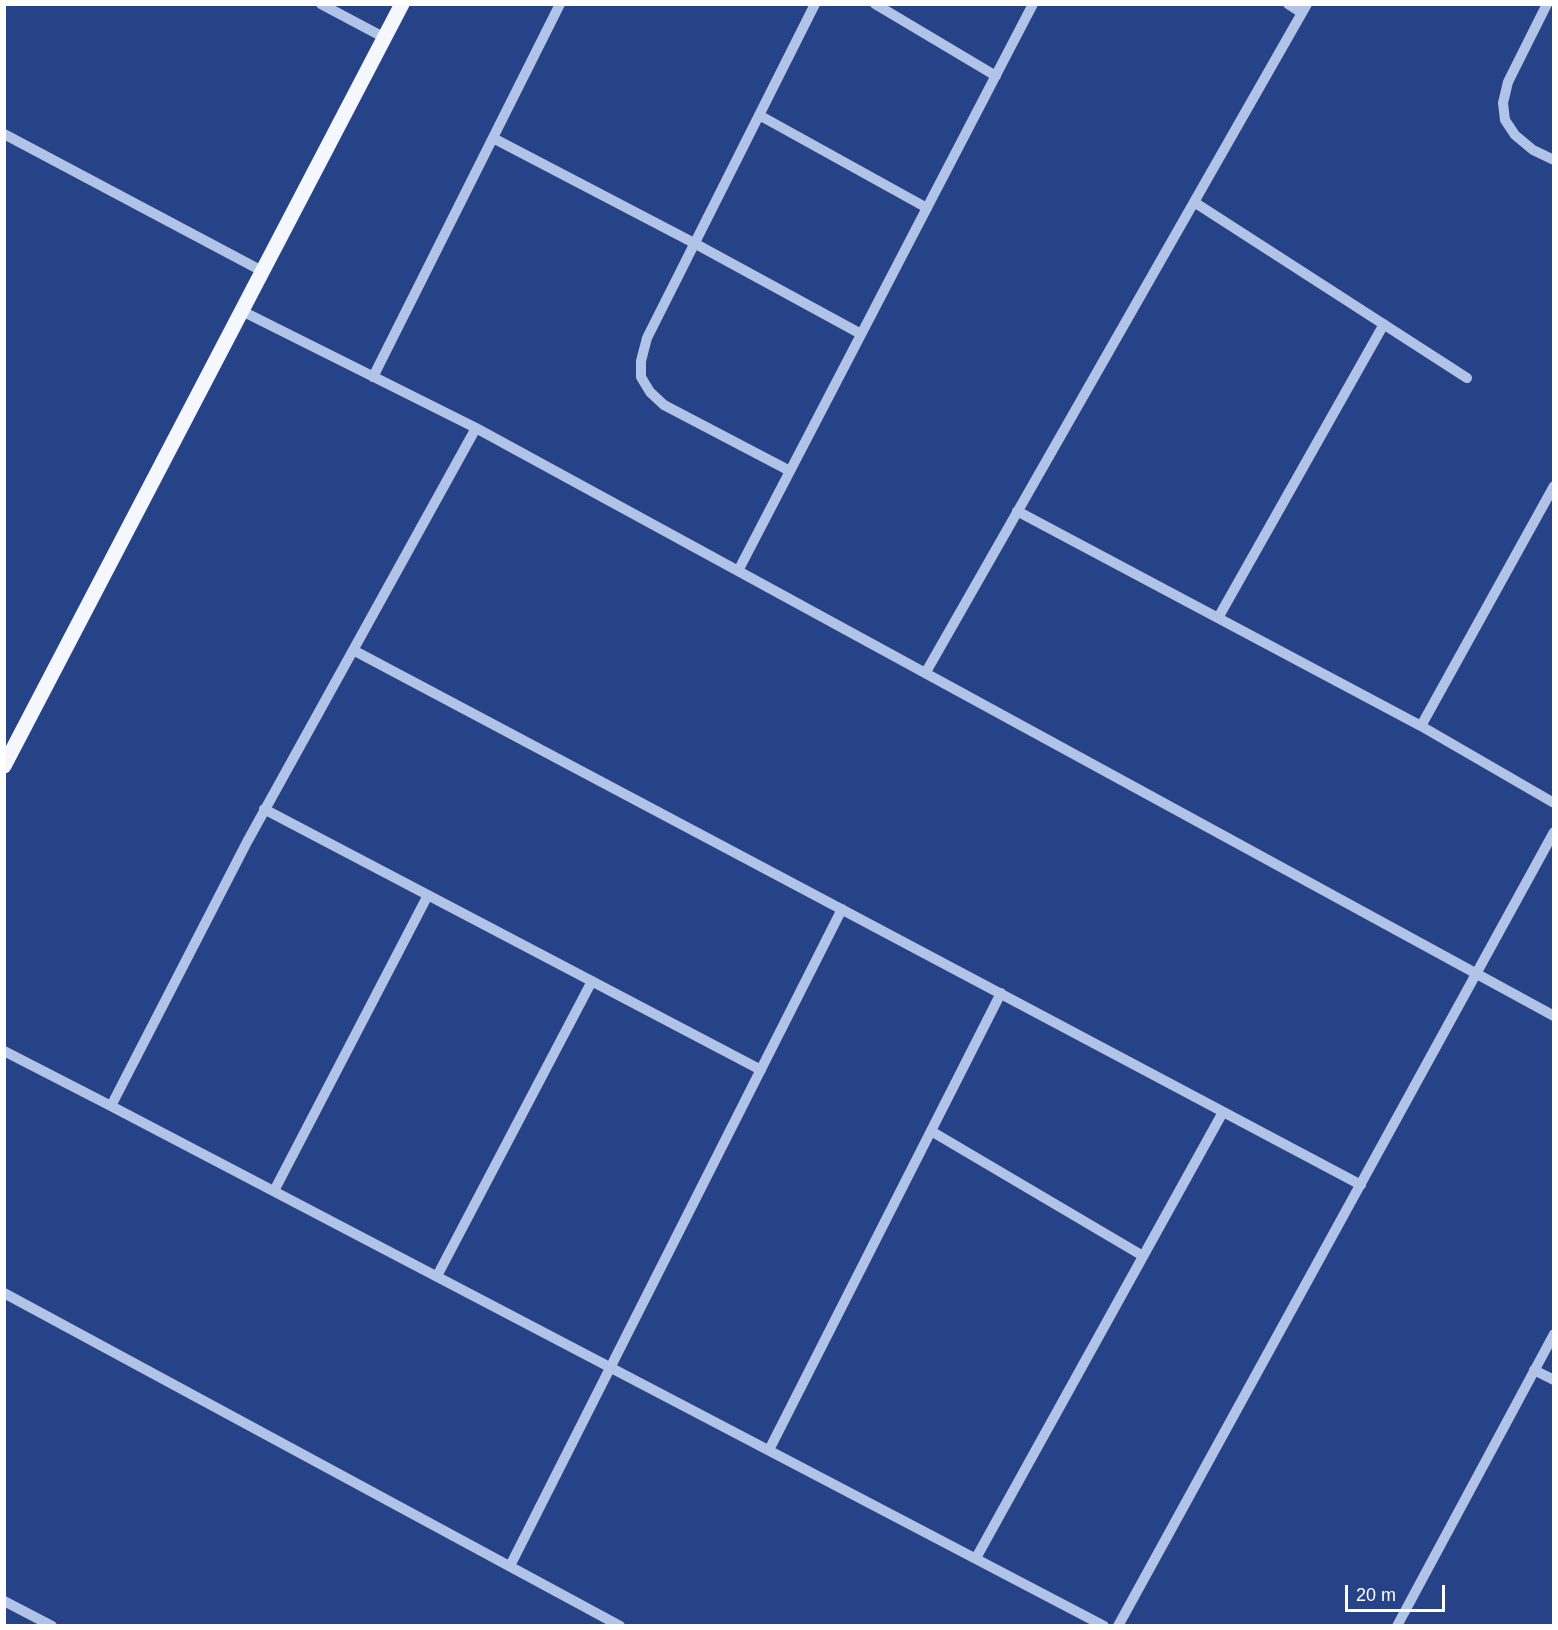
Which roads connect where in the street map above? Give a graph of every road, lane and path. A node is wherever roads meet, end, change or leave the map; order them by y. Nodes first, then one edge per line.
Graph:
1 (321, 4) edge
2 (402, 4) edge
3 (560, 4) edge
4 (815, 4) edge
5 (875, 4) edge
6 (1033, 4) edge
7 (1288, 4) edge
8 (1547, 4) edge
9 (1305, 9) edge
10 (385, 38) junction
11 (996, 76) junction
12 (759, 115) junction
13 (4, 134) edge
14 (493, 138) junction
15 (1554, 160) edge
16 (1194, 202) junction
17 (927, 208) junction
18 (694, 243) junction
19 (262, 271) junction
20 (242, 311) junction
21 (1384, 324) junction
22 (861, 334) junction
23 (374, 377) junction
24 (1467, 378) dead end
25 (476, 428) junction
26 (790, 471) junction
27 (1554, 486) edge
28 (1017, 511) junction
29 (738, 571) junction
30 (1218, 618) junction
31 (353, 650) junction
32 (926, 672) junction
33 (1421, 726) junction
34 (4, 766) edge
35 (1554, 802) edge
36 (264, 809) junction
37 (1554, 832) edge
38 (428, 895) junction
39 (842, 909) junction
40 (1478, 973) junction
41 (592, 981) junction
42 (1001, 993) junction
43 (1554, 1016) edge
44 (4, 1051) edge
45 (761, 1070) junction
46 (111, 1106) junction
47 (1223, 1112) junction
48 (930, 1131) junction
49 (1361, 1185) junction
50 (274, 1191) junction
51 (1143, 1256) junction
52 (437, 1276) junction
53 (4, 1293) edge
54 (1554, 1334) edge
55 (611, 1367) junction
56 (1534, 1370) junction
57 (1554, 1380) edge
58 (769, 1450) junction
59 (976, 1558) junction
60 (510, 1566) junction
61 (4, 1601) edge
62 (52, 1626) edge
63 (620, 1626) edge
64 (1104, 1626) edge
65 (1118, 1626) edge
66 (1397, 1626) edge

1 - 10 street
2 - 10 main road
3 - 14 street
4 - 12 street
5 - 11 street
6 - 11 street
7 - 9 street
8 - 15 street
9 - 16 street
10 - 19 main road
11 - 17 street
12 - 17 street
12 - 18 street
13 - 19 street
14 - 18 street
14 - 23 street
16 - 21 street
16 - 28 street
17 - 22 street
18 - 22 street
18 - 26 street
19 - 20 main road
20 - 23 street
20 - 34 main road
21 - 24 street
21 - 30 street
22 - 26 street
23 - 25 street
25 - 29 street
25 - 31 street
26 - 29 street
27 - 33 street
28 - 30 street
28 - 32 street
29 - 32 street
30 - 33 street
31 - 36 street
31 - 39 street
32 - 40 street
33 - 35 street
36 - 38 street
36 - 46 street
37 - 40 street
38 - 41 street
38 - 50 street
39 - 42 street
39 - 45 street
40 - 43 street
40 - 49 street
41 - 45 street
41 - 52 street
42 - 47 street
42 - 48 street
44 - 46 street
45 - 55 street
46 - 50 street
47 - 49 street
47 - 51 street
48 - 51 street
48 - 58 street
49 - 65 street
50 - 52 street
51 - 59 street
52 - 55 street
53 - 60 street
54 - 56 street
55 - 58 street
55 - 60 street
56 - 57 street
56 - 66 street
58 - 59 street
59 - 64 street
60 - 63 street
61 - 62 street

